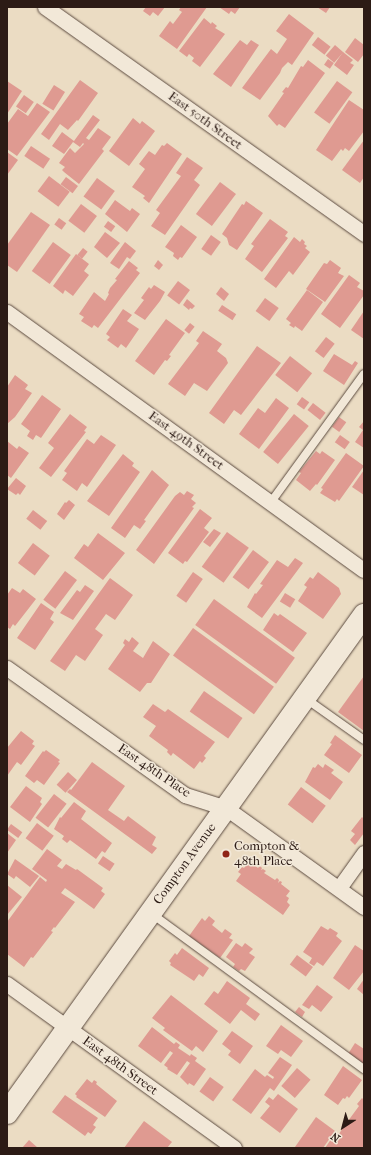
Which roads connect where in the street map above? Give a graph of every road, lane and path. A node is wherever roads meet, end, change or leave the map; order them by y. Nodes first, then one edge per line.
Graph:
1 (46, 7) edge
2 (364, 234) edge
3 (7, 312) edge
4 (364, 374) edge
5 (271, 502) junction
6 (364, 570) edge
7 (364, 615) edge
8 (7, 668) edge
9 (304, 698) junction
10 (364, 740) edge
11 (226, 808) junction
12 (364, 854) edge
13 (339, 888) junction
14 (364, 906) edge
15 (150, 912) junction
16 (7, 984) edge
17 (68, 1028) junction
18 (364, 1070) edge
19 (7, 1114) edge
20 (234, 1148) edge

1 - 2 street, East 50th Street
3 - 5 street, East 49th Street
4 - 5 lane
5 - 6 street, East 49th Street
7 - 9 main road, Compton Avenue
8 - 11 street, East 48th Place
9 - 10 lane
9 - 11 main road, Compton Avenue
11 - 13 street, East 48th Place
11 - 15 main road, Compton Avenue
12 - 13 street
13 - 14 street, East 48th Place
15 - 17 main road, Compton Avenue
15 - 18 lane
16 - 17 street, East 48th Street
17 - 19 main road, Compton Avenue
17 - 20 street, East 48th Street

